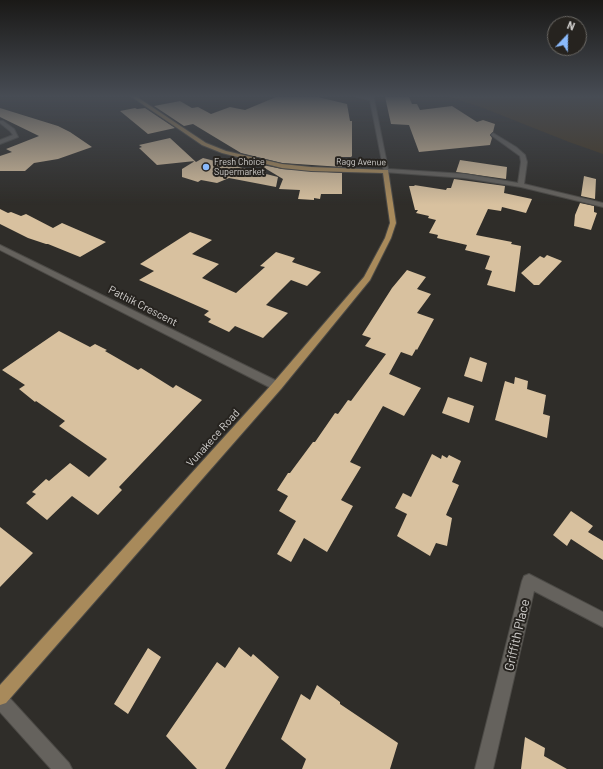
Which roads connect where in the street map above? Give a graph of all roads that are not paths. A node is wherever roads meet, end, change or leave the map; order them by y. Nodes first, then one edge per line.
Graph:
1 (14, 133) edge
2 (187, 133) edge
3 (379, 133) edge
4 (494, 134) dead end
5 (0, 142) edge
6 (386, 172) junction
7 (521, 185) junction
8 (603, 205) edge
9 (0, 247) edge
10 (277, 386) junction
11 (603, 620) edge
12 (0, 697) edge
13 (0, 700) edge
14 (62, 769) edge
15 (484, 769) edge

1 - 5 street
2 - 6 main road, Ragg Avenue
3 - 6 street
4 - 7 street
6 - 7 street, Ragg Avenue
6 - 10 main road, Vunakece Road
7 - 8 street, Ragg Avenue
9 - 10 street, Pathik Crescent
10 - 12 main road, Vunakece Road
11 - 15 street, Griffith Place
13 - 14 street

